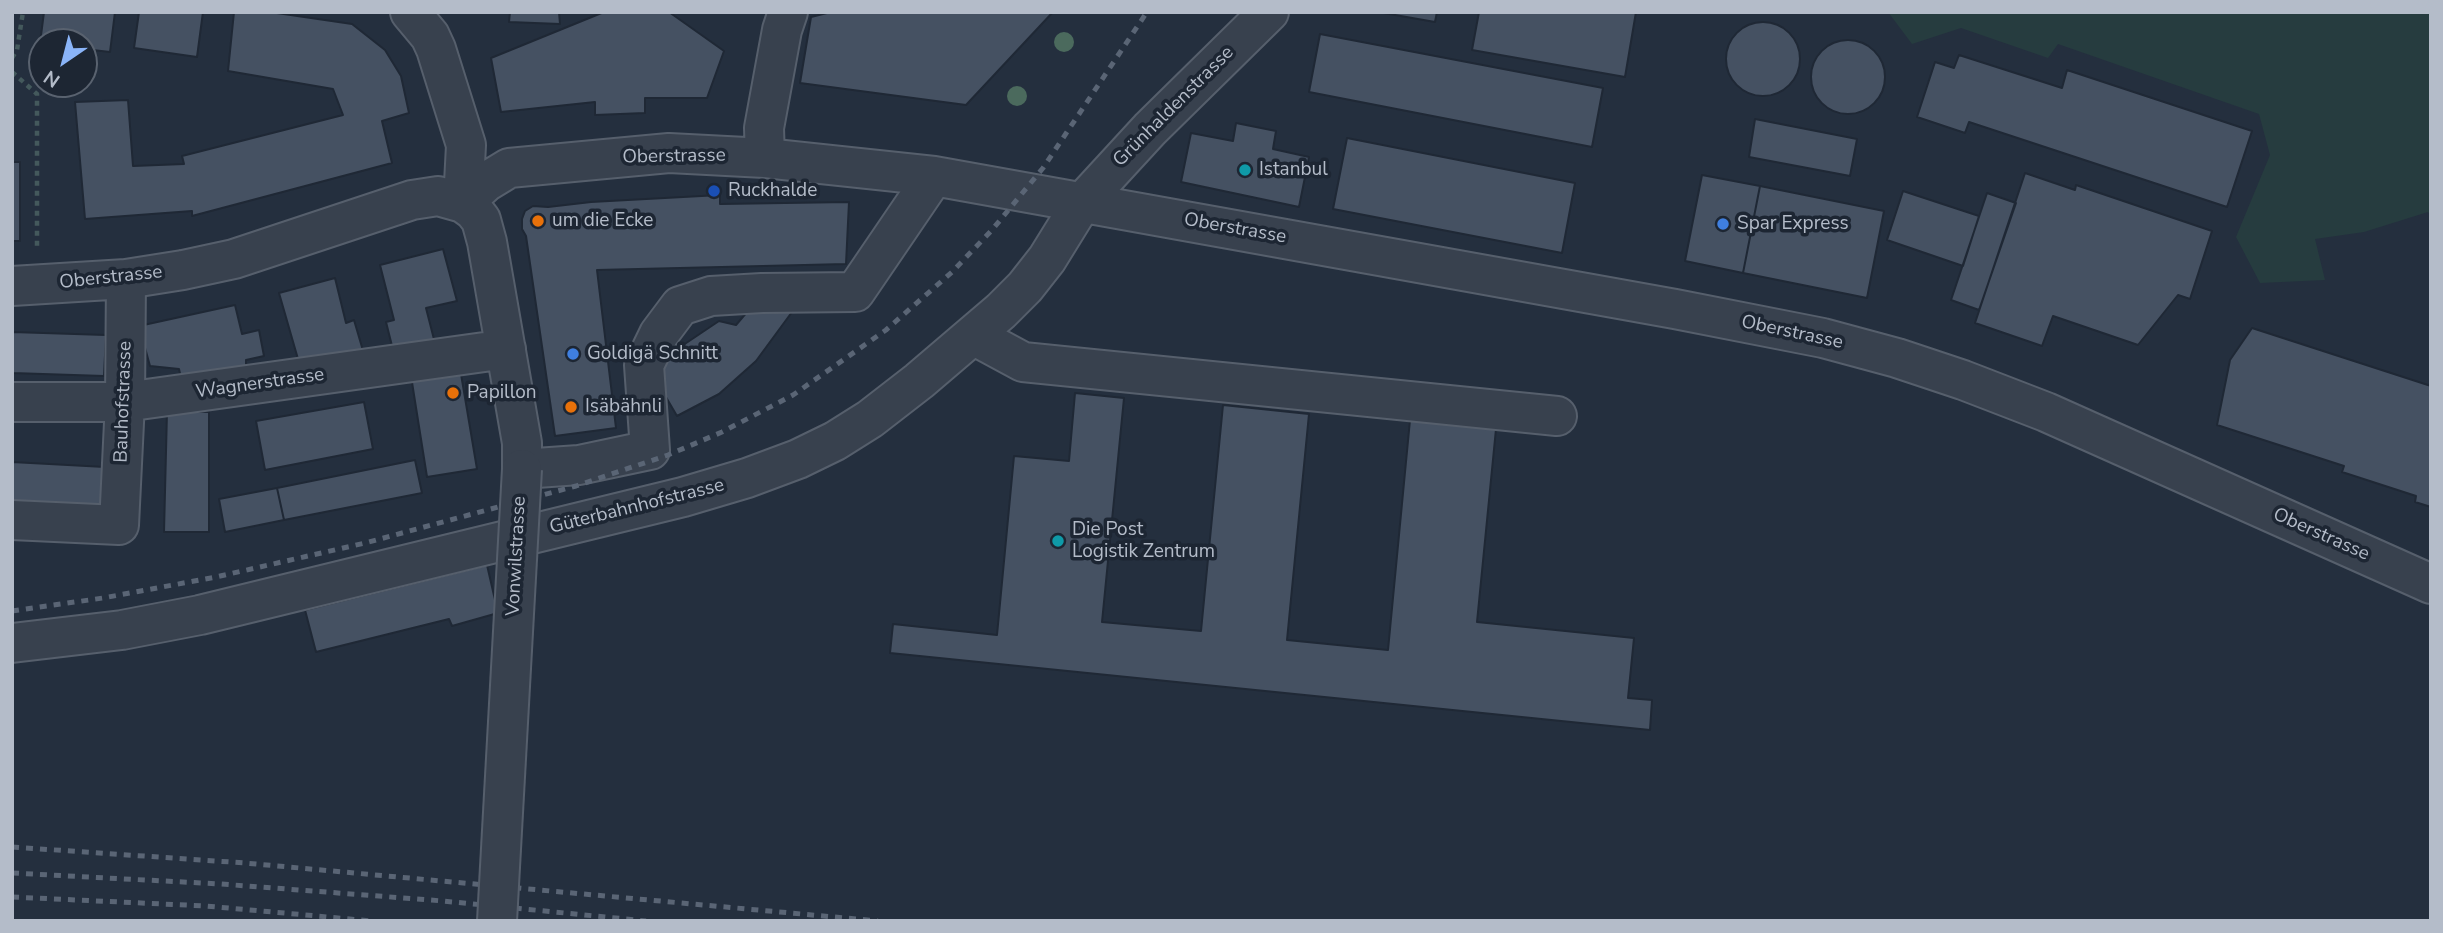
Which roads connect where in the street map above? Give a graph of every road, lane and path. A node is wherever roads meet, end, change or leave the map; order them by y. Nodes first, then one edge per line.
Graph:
1 (23, 12) edge
2 (410, 12) edge
3 (788, 12) edge
4 (1269, 12) edge
5 (12, 58) edge
6 (12, 72) edge
7 (765, 158) junction
8 (934, 176) junction
9 (463, 203) junction
10 (1081, 204) junction
11 (126, 279) junction
12 (24, 286) edge
13 (973, 335) junction
14 (506, 349) junction
15 (12, 402) edge
16 (125, 402) junction
17 (1557, 416) dead end
18 (522, 469) junction
19 (12, 520) edge
20 (2431, 584) edge
21 (12, 643) edge
22 (497, 921) edge

1 - 5 path
2 - 9 street
3 - 7 street
4 - 10 street, Grünhaldenstrasse
6 - 12 path
7 - 8 street, Oberstrasse
7 - 9 street, Oberstrasse
8 - 10 street, Oberstrasse
8 - 18 street
9 - 11 street, Oberstrasse
9 - 14 street, Vonwilstrasse
10 - 13 street, Güterbahnhofstrasse
10 - 20 street, Oberstrasse
11 - 12 street, Oberstrasse
11 - 16 street, Bauhofstrasse
13 - 17 street
13 - 21 street, Güterbahnhofstrasse
14 - 16 street, Wagnerstrasse
14 - 18 street, Vonwilstrasse
15 - 16 street, Wagnerstrasse
16 - 19 street, Bauhofstrasse
18 - 22 street, Vonwilstrasse, bridge

